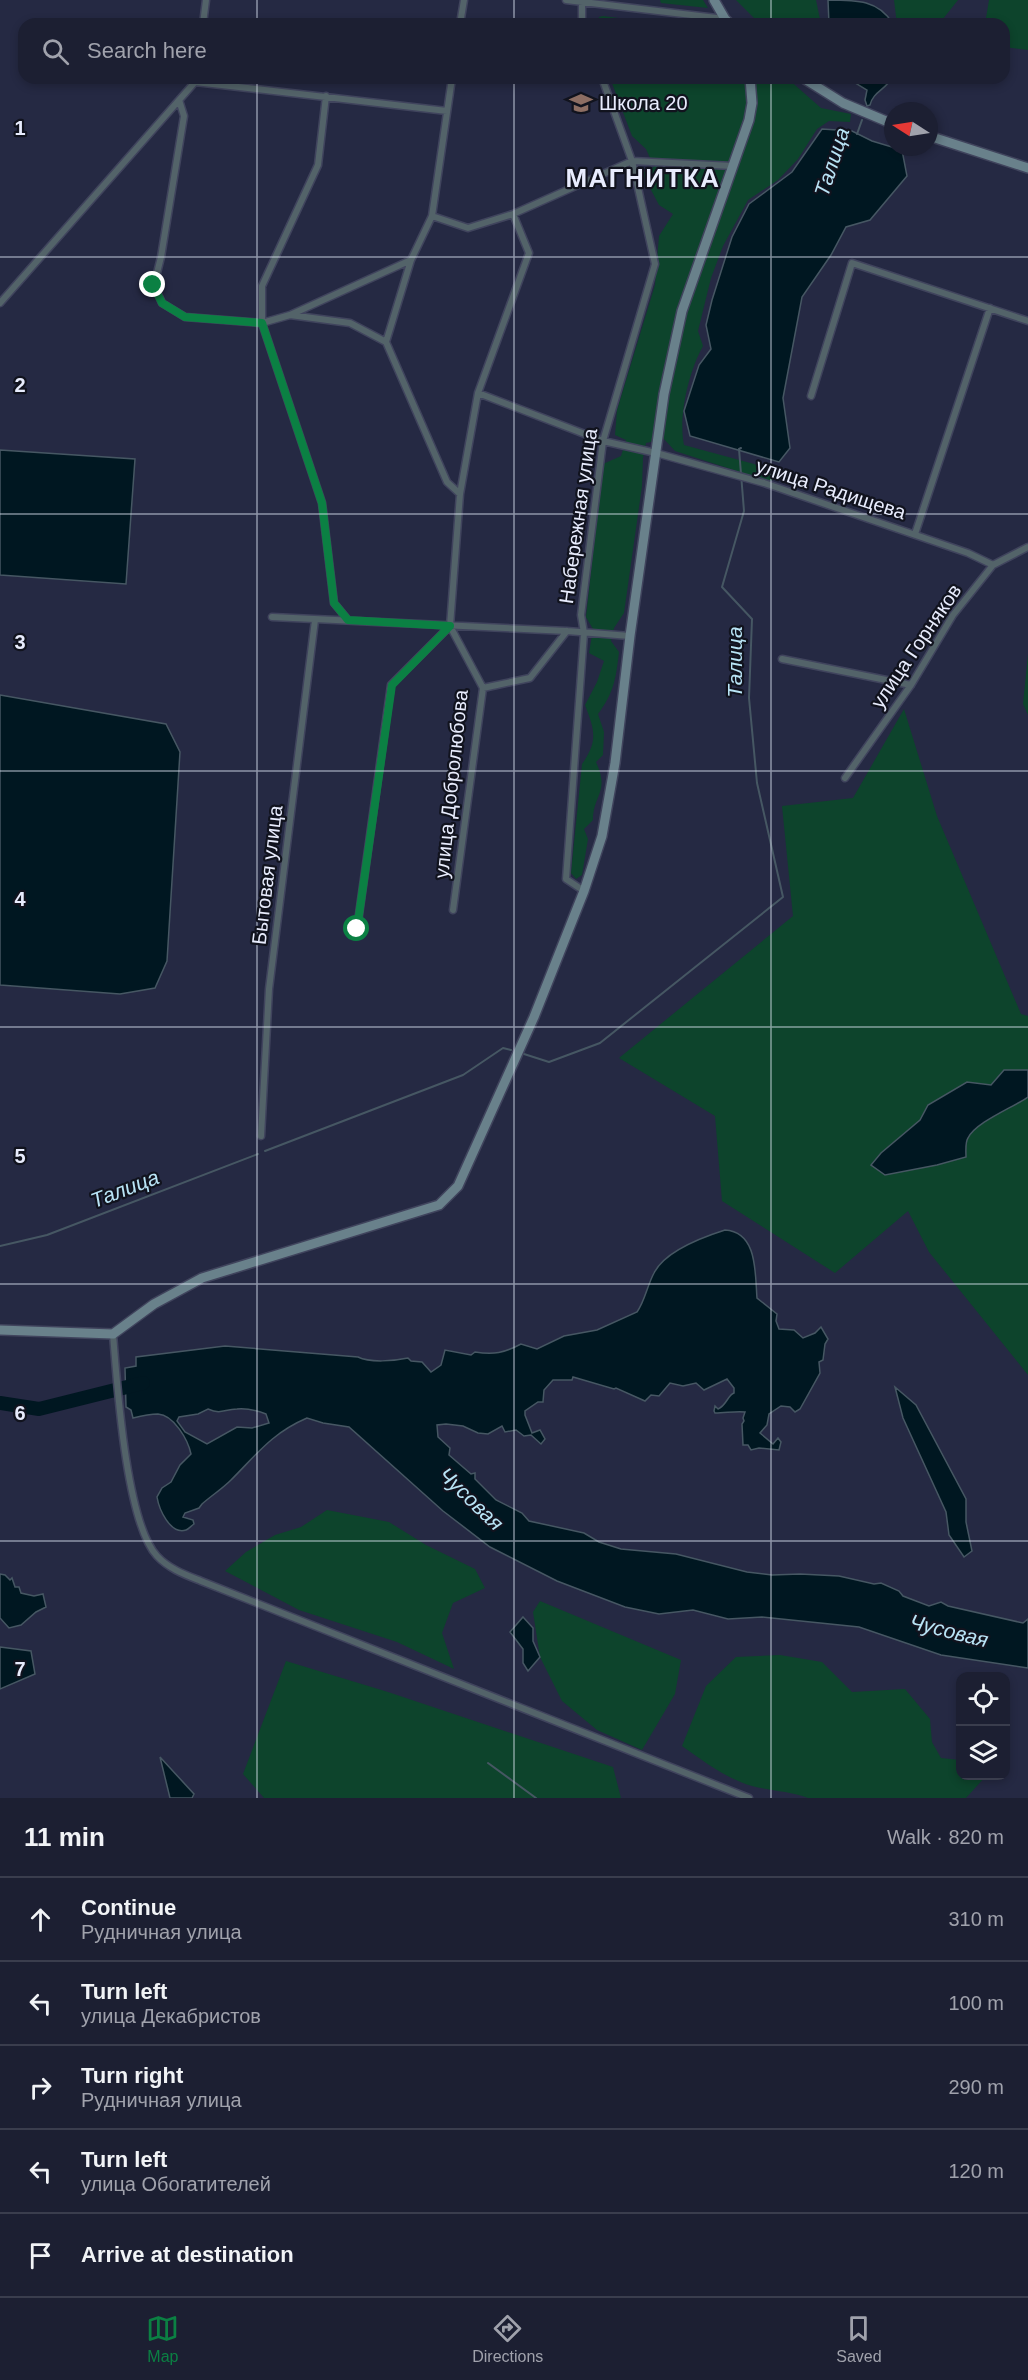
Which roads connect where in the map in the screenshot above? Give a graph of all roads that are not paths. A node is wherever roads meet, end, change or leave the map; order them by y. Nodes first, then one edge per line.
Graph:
1 (206, 0) edge
2 (464, 0) edge
3 (566, 0) edge
4 (714, 0) edge
5 (582, 1) edge
6 (204, 18) edge
7 (461, 18) edge
8 (582, 18) edge
9 (699, 18) edge
10 (725, 18) edge
11 (192, 84) edge
12 (228, 84) edge
13 (451, 84) edge
14 (604, 84) edge
15 (750, 84) edge
16 (813, 84) edge
17 (326, 96) junction
18 (179, 100) junction
19 (447, 111) junction
20 (884, 120) edge
21 (938, 139) edge
22 (632, 161) junction
23 (733, 166) junction
24 (1028, 168) edge
25 (513, 214) junction
26 (432, 216) junction
27 (411, 260) junction
28 (0, 303) edge
29 (990, 308) junction
30 (290, 315) junction
31 (1028, 321) edge
32 (262, 323) junction
33 (386, 342) junction
34 (478, 393) junction
35 (811, 396) dead end
36 (603, 441) junction
37 (657, 453) junction
38 (460, 494) junction
39 (915, 534) junction
40 (1028, 547) edge
41 (993, 565) junction
42 (272, 617) dead end
43 (315, 620) junction
44 (348, 620) junction
45 (450, 626) junction
46 (567, 631) junction
47 (584, 633) junction
48 (630, 636) junction
49 (782, 659) dead end
50 (911, 685) junction
51 (483, 688) junction
52 (845, 778) dead end
53 (584, 891) junction
54 (453, 910) dead end
55 (357, 929) dead end
56 (261, 1136) dead end
57 (0, 1330) edge
58 (113, 1334) junction
59 (749, 1798) edge

1 - 6 street
2 - 7 street
3 - 5 street
4 - 10 street
5 - 8 street
5 - 9 street
11 - 18 street
12 - 17 street
13 - 19 street
14 - 22 street, Набережная улица
15 - 23 street
16 - 20 street
17 - 19 street
17 - 32 street
18 - 28 street
18 - 32 street
19 - 26 street
21 - 24 street
22 - 23 street
22 - 25 street
22 - 36 street, Набережная улица
23 - 37 street
25 - 26 street
25 - 34 street
26 - 27 street
27 - 30 street
27 - 33 street
29 - 31 street
29 - 35 street
29 - 39 street
30 - 32 street
30 - 33 street
32 - 44 street
33 - 38 street
34 - 36 street, улица Радищева
34 - 38 street
36 - 37 street, улица Радищева
36 - 47 street, Набережная улица
37 - 39 street, улица Радищева
37 - 48 street
38 - 45 street
39 - 41 street, улица Радищева
40 - 41 street, улица Горняков
41 - 50 street, улица Горняков
42 - 43 street
43 - 44 street
43 - 56 street, Бытовая улица
44 - 45 street
45 - 46 street
45 - 51 street, улица Добролюбова
45 - 55 street
46 - 47 street
46 - 51 street
47 - 48 street
47 - 53 street, Набережная улица
48 - 53 street
49 - 50 street
50 - 52 street, улица Горняков
51 - 54 street, улица Добролюбова
53 - 58 street
57 - 58 street
58 - 59 street

